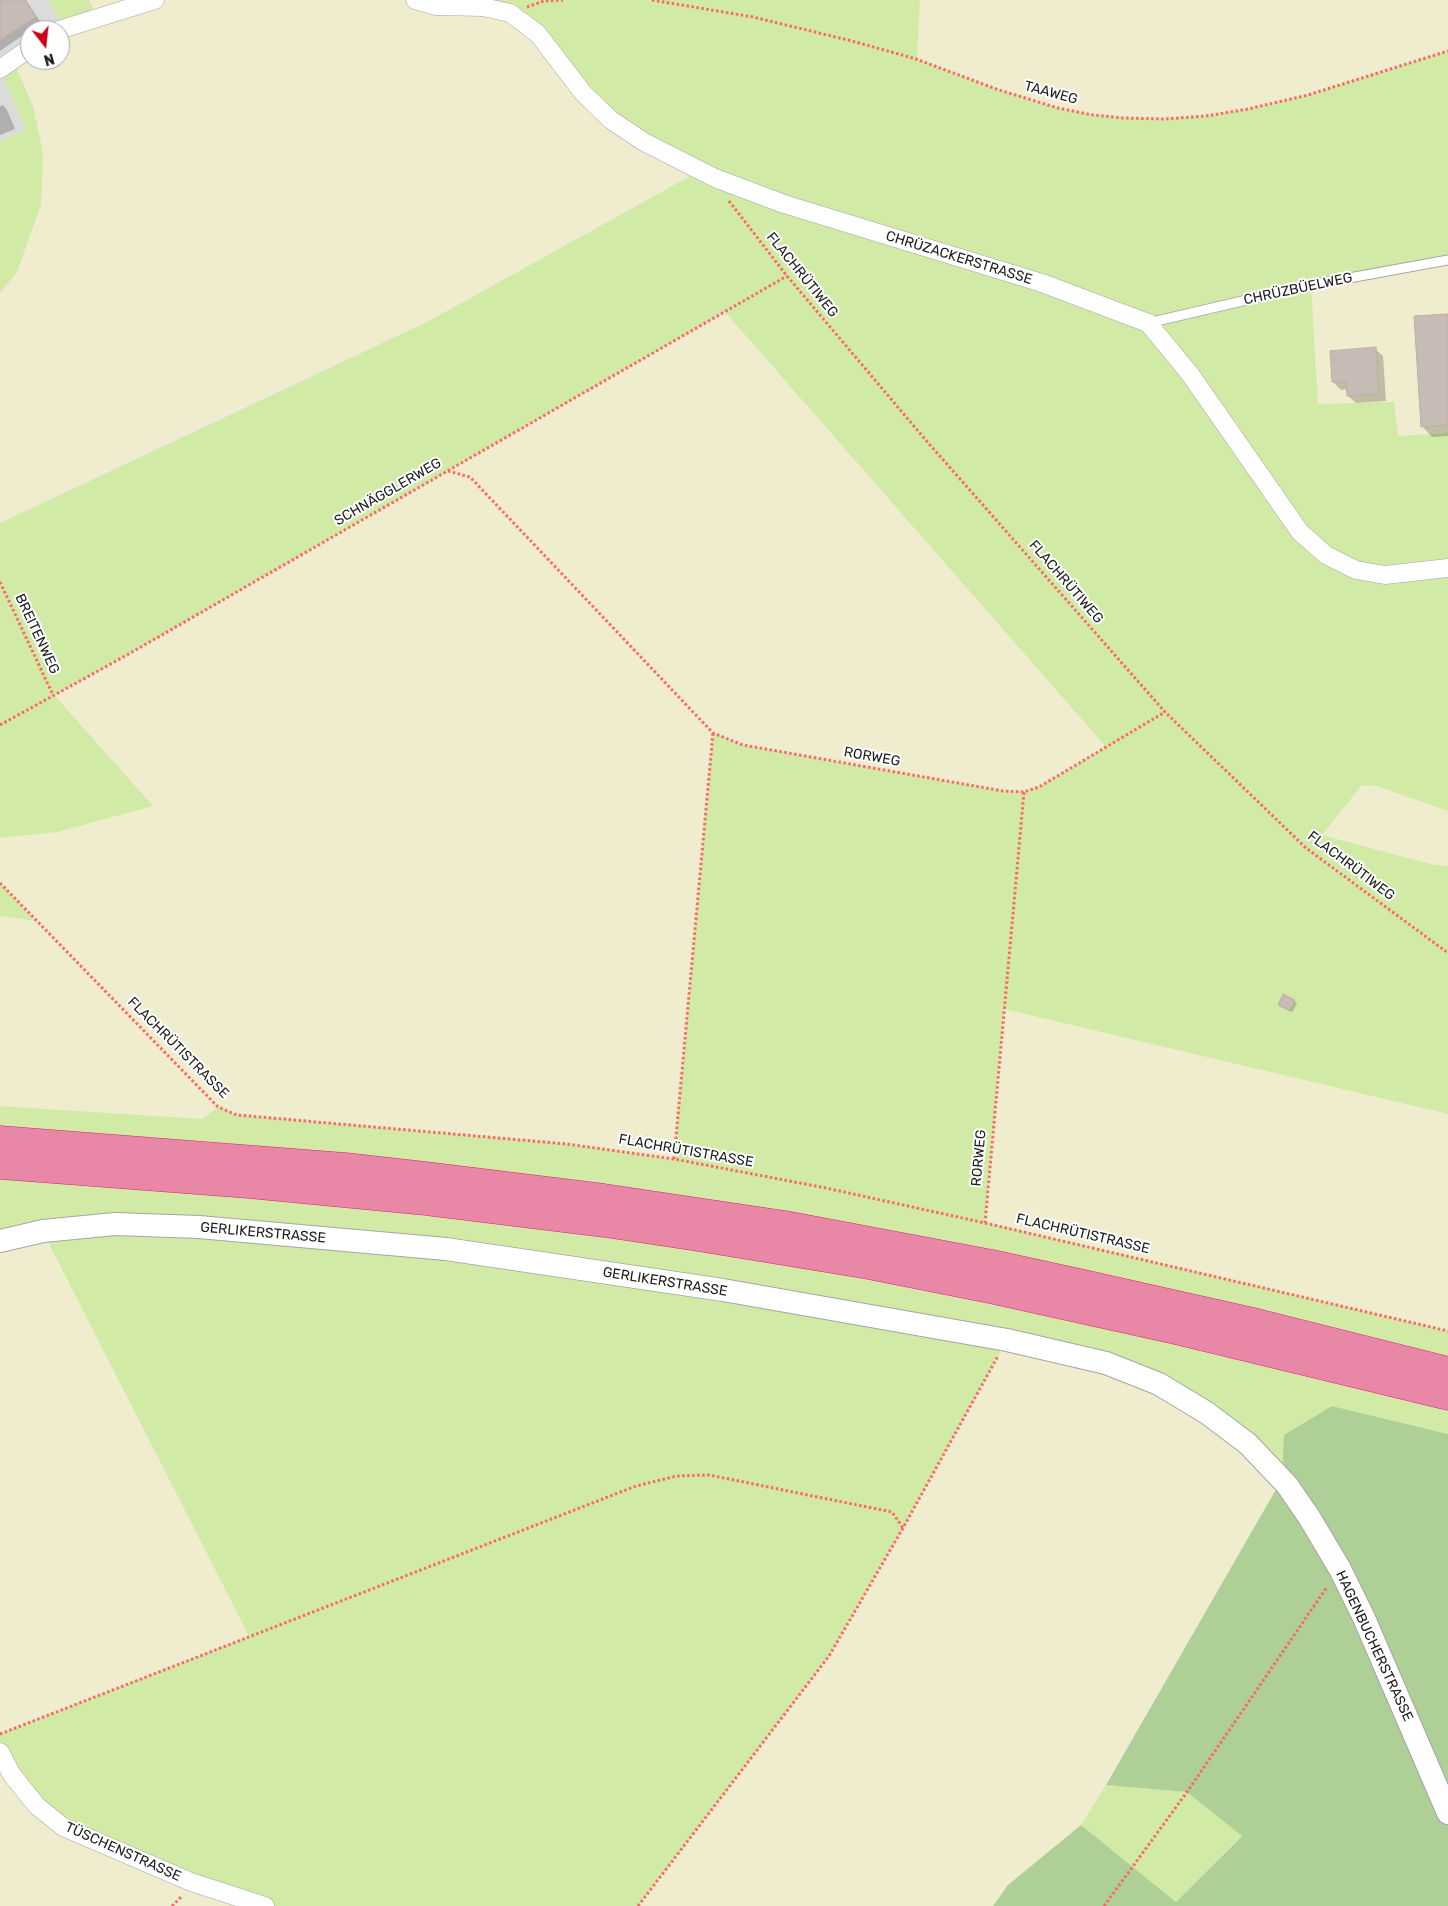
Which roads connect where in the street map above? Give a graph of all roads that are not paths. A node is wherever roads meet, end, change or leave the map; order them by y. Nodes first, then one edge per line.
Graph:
1 (155, 0) edge
2 (416, 0) edge
3 (70, 27) edge
4 (20, 55) edge
5 (0, 68) edge
6 (1448, 260) edge
7 (1148, 323) junction
8 (1448, 568) edge
9 (0, 1140) edge
10 (0, 1165) edge
11 (0, 1241) edge
12 (1448, 1371) edge
13 (1448, 1396) edge
14 (1287, 1485) joint
15 (0, 1752) edge
16 (1448, 1813) edge
17 (265, 1906) edge

1 - 3 street
2 - 7 street, CHRÜZACKERSTRASSE
4 - 5 street
6 - 7 lane, CHRÜZBÜELWEG
7 - 8 street, CHRÜZACKERSTRASSE
9 - 12 highway
10 - 13 highway
11 - 14 street, GERLIKERSTRASSE
14 - 16 street, HAGENBUCHERSTRASSE
15 - 17 street, TÜSCHENSTRASSE

